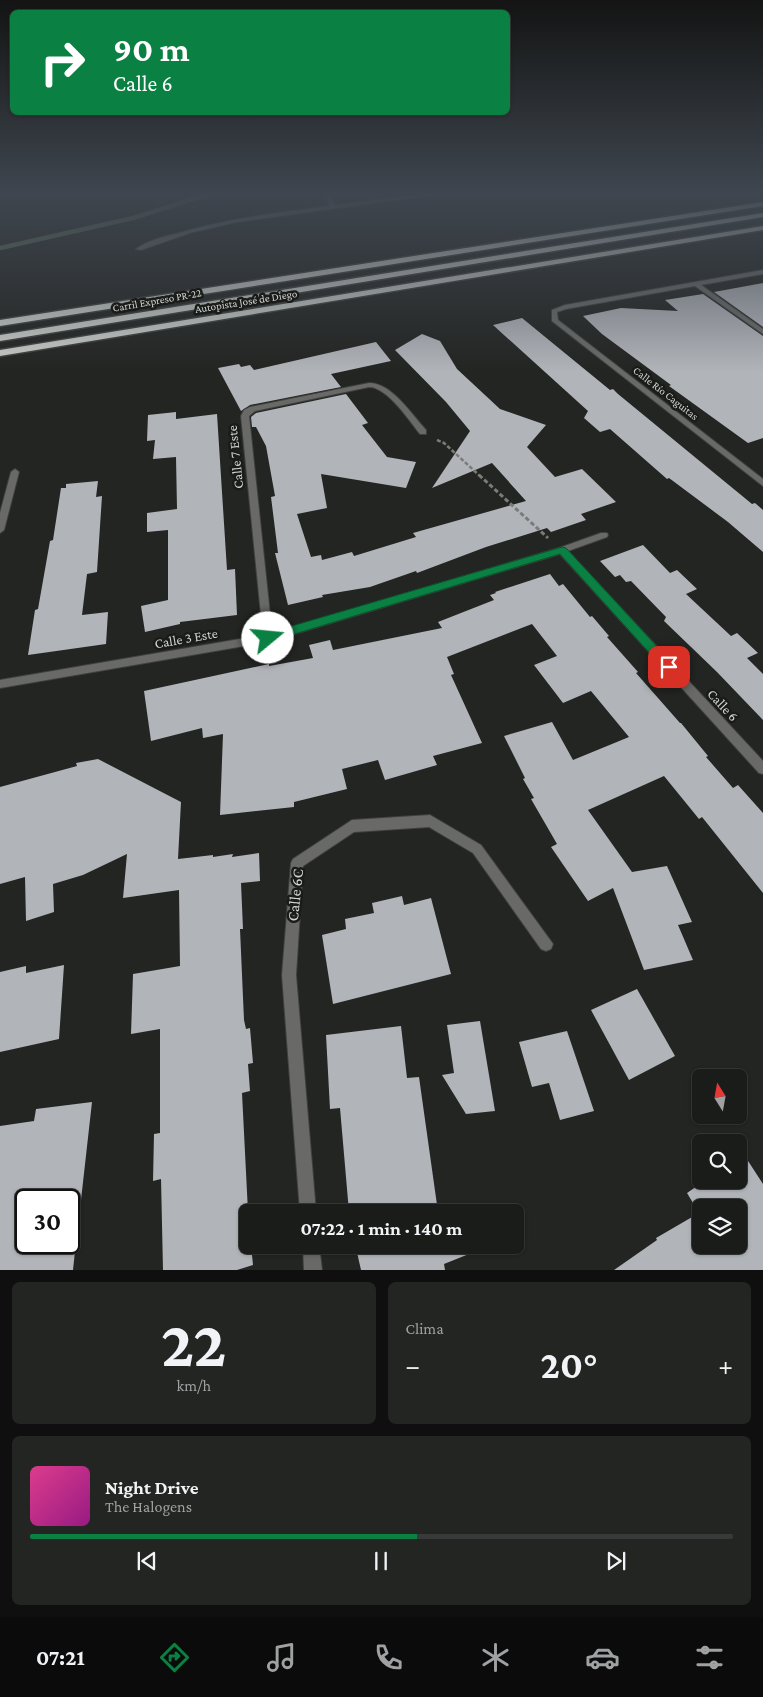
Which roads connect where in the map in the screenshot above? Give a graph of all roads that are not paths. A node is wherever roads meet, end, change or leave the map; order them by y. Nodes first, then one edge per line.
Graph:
1 (447, 253) edge
2 (522, 253) edge
3 (609, 253) edge
4 (763, 272) edge
5 (696, 284) junction
6 (0, 323) edge
7 (763, 332) edge
8 (0, 338) edge
9 (0, 353) edge
10 (423, 432) road end
11 (15, 472) dead end
12 (763, 483) edge
13 (0, 530) edge
14 (604, 535) dead end
15 (562, 550) junction
16 (268, 638) junction
17 (0, 684) edge
18 (763, 769) edge
19 (546, 944) dead end
20 (307, 1204) edge
21 (312, 1254) edge
22 (313, 1270) edge

1 - 6 highway, Autopista José de Diego
2 - 8 highway, Carril Expreso PR-22
3 - 9 highway, Autopista José de Diego
4 - 5 street
5 - 7 street
5 - 12 street, Calle Río Caguitas
10 - 16 street, Calle 7 Este
11 - 13 street
14 - 15 street, Calle 3 Este
15 - 16 street, Calle 3 Este
15 - 18 street, Calle 6
16 - 17 street, Calle 3 Este
19 - 20 street, Calle 6C
21 - 22 street

